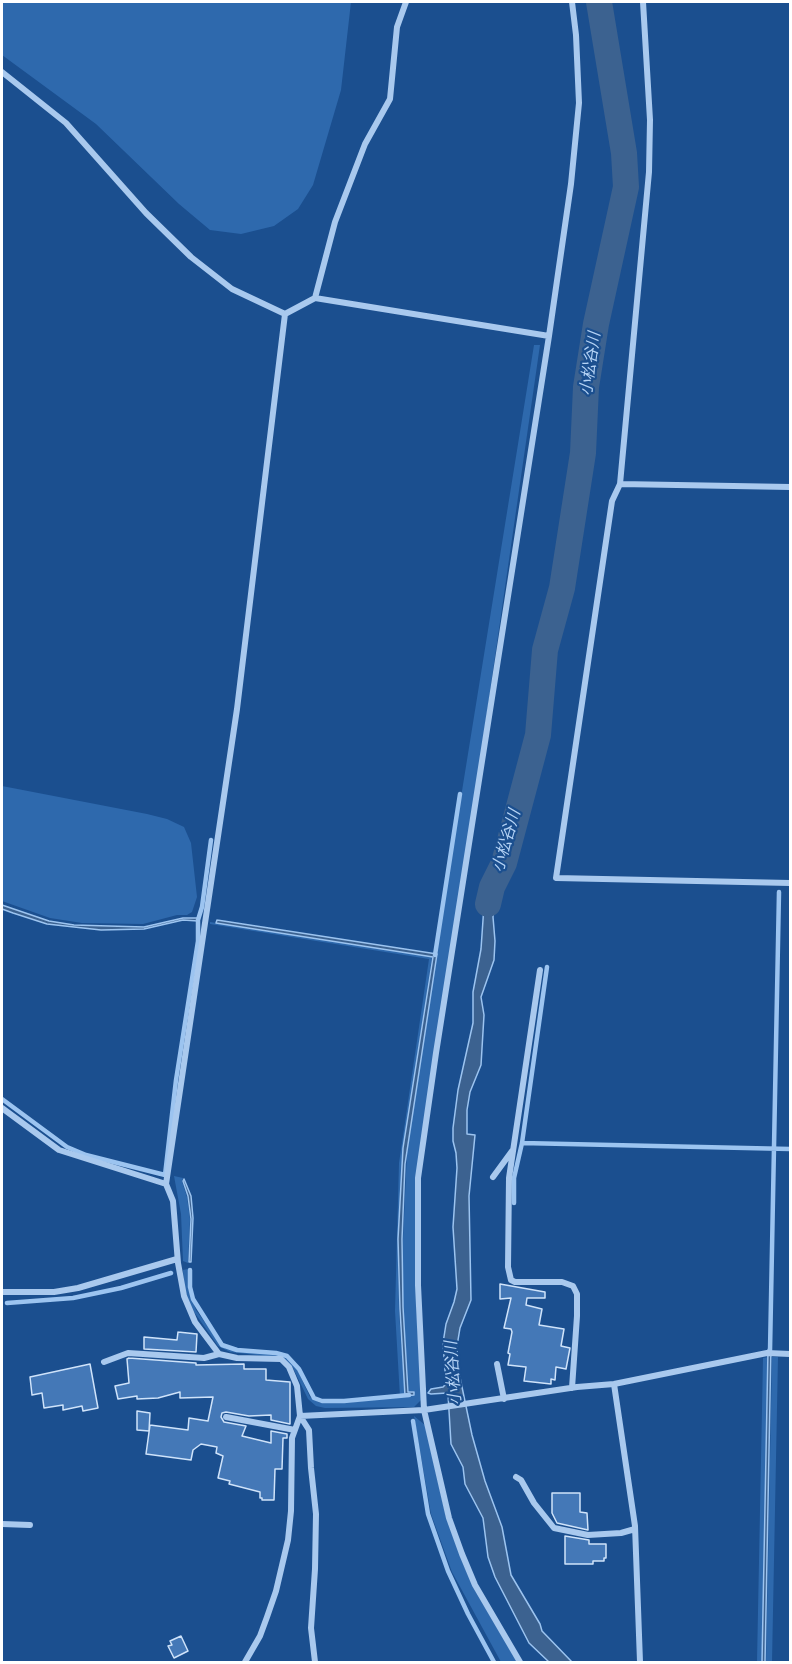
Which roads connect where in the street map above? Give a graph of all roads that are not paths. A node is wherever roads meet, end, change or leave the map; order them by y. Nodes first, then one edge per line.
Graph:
1 (406, 2) edge
2 (572, 2) edge
3 (643, 2) edge
4 (2, 72) edge
5 (315, 298) junction
6 (285, 314) junction
7 (549, 336) junction
8 (620, 484) junction
9 (790, 487) edge
10 (790, 883) edge
11 (540, 970) dead end
12 (2, 1108) edge
13 (513, 1151) junction
14 (493, 1177) dead end
15 (166, 1184) junction
16 (177, 1259) junction
17 (2, 1292) edge
18 (219, 1354) junction
19 (790, 1354) edge
20 (104, 1362) dead end
21 (497, 1364) dead end
22 (614, 1384) junction
23 (572, 1388) junction
24 (500, 1400) junction
25 (424, 1410) junction
26 (300, 1416) junction
27 (226, 1417) dead end
28 (295, 1430) junction
29 (516, 1477) dead end
30 (2, 1524) edge
31 (30, 1525) dead end
32 (635, 1529) junction
33 (245, 1662) edge
34 (315, 1662) edge
35 (520, 1662) edge
36 (640, 1662) edge

1 - 5 street
2 - 7 street
3 - 8 street
4 - 6 street
5 - 6 street
5 - 7 street
6 - 15 street
7 - 25 street
8 - 9 street
8 - 10 street
11 - 13 street
12 - 15 street
13 - 14 street
13 - 23 street
15 - 16 street
16 - 17 street
16 - 18 street
18 - 20 street
18 - 26 street
19 - 22 street
21 - 24 street
22 - 23 street
22 - 32 street
23 - 24 street
24 - 25 street
25 - 26 street
25 - 35 street
26 - 28 street
26 - 34 street
27 - 28 street
28 - 33 street
29 - 32 street
30 - 31 street
32 - 36 street

